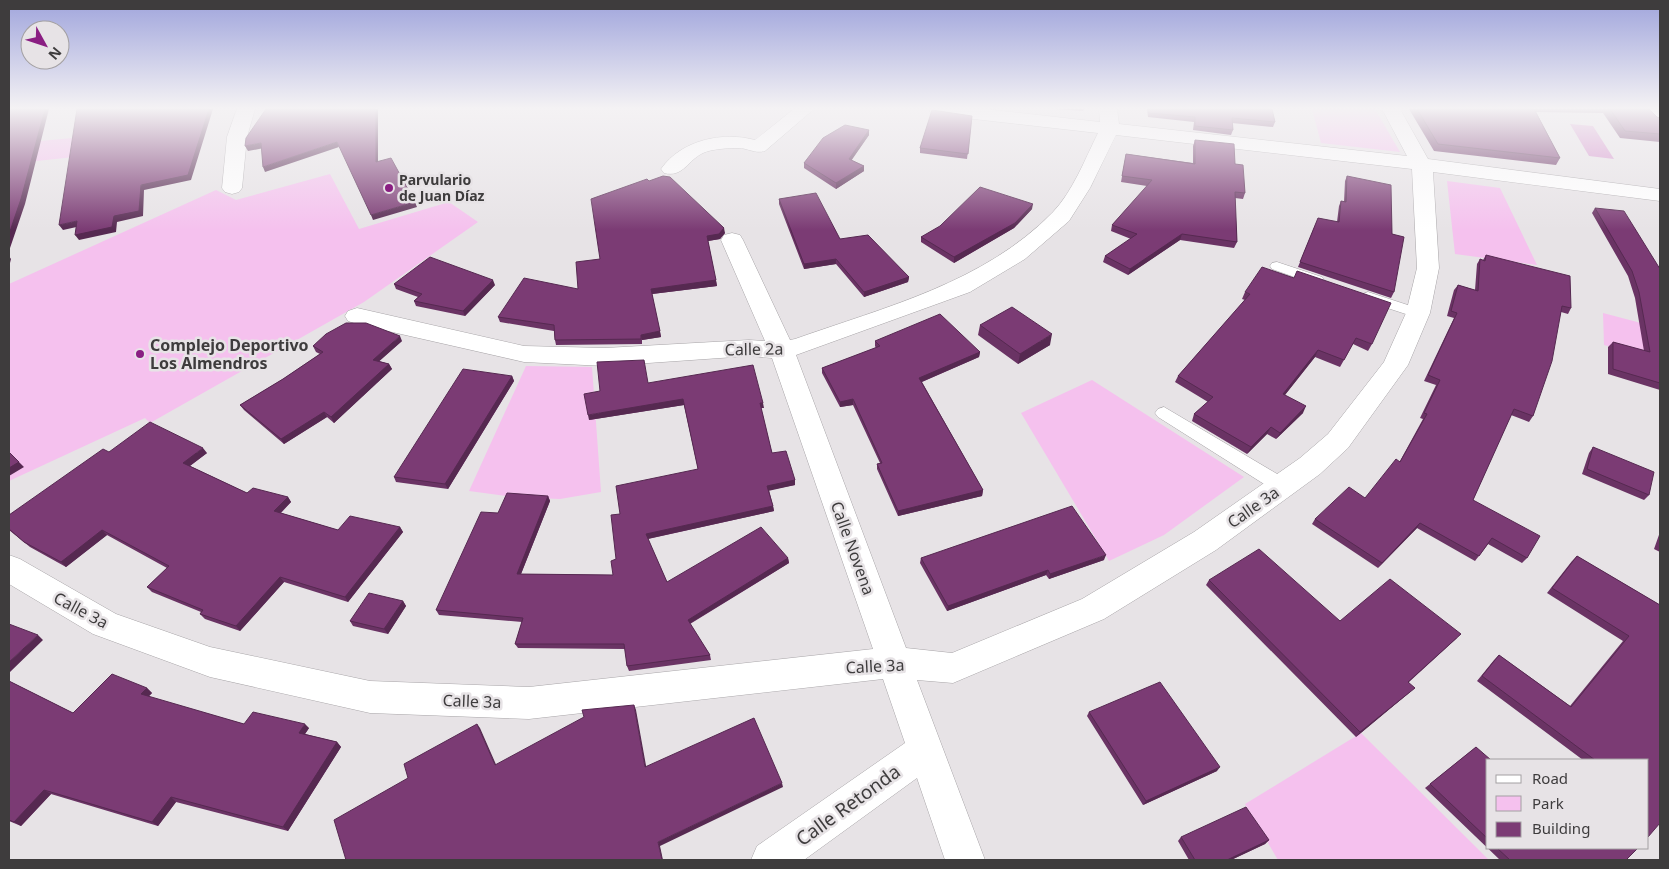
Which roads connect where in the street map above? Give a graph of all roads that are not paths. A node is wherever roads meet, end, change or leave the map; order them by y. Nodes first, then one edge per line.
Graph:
1 (235, 150) edge
2 (695, 150) edge
3 (1096, 150) edge
4 (1321, 150) edge
5 (1413, 150) edge
6 (1421, 164) junction
7 (671, 168) dead end
8 (232, 188) dead end
9 (1660, 195) edge
10 (732, 240) dead end
11 (1277, 266) dead end
12 (1333, 285) edge
13 (1352, 291) edge
14 (1418, 313) junction
15 (357, 316) dead end
16 (782, 350) junction
17 (1164, 413) dead end
18 (1282, 486) junction
19 (9, 568) edge
20 (895, 662) junction
21 (924, 751) junction
22 (771, 860) edge
23 (965, 860) edge

1 - 8 street
2 - 7 street
3 - 16 street, Calle 2a
4 - 6 street
5 - 6 street, Calle 3a
6 - 9 street
6 - 14 street, Calle 3a
10 - 16 street, Calle Novena
11 - 12 lane
13 - 14 lane
14 - 18 street, Calle 3a
15 - 16 street, Calle 2a
16 - 20 street, Calle Novena
17 - 18 lane
18 - 20 street, Calle 3a
19 - 20 street, Calle 3a
20 - 21 street, Calle Novena
21 - 22 street, Calle Retonda
21 - 23 street, Calle Novena

